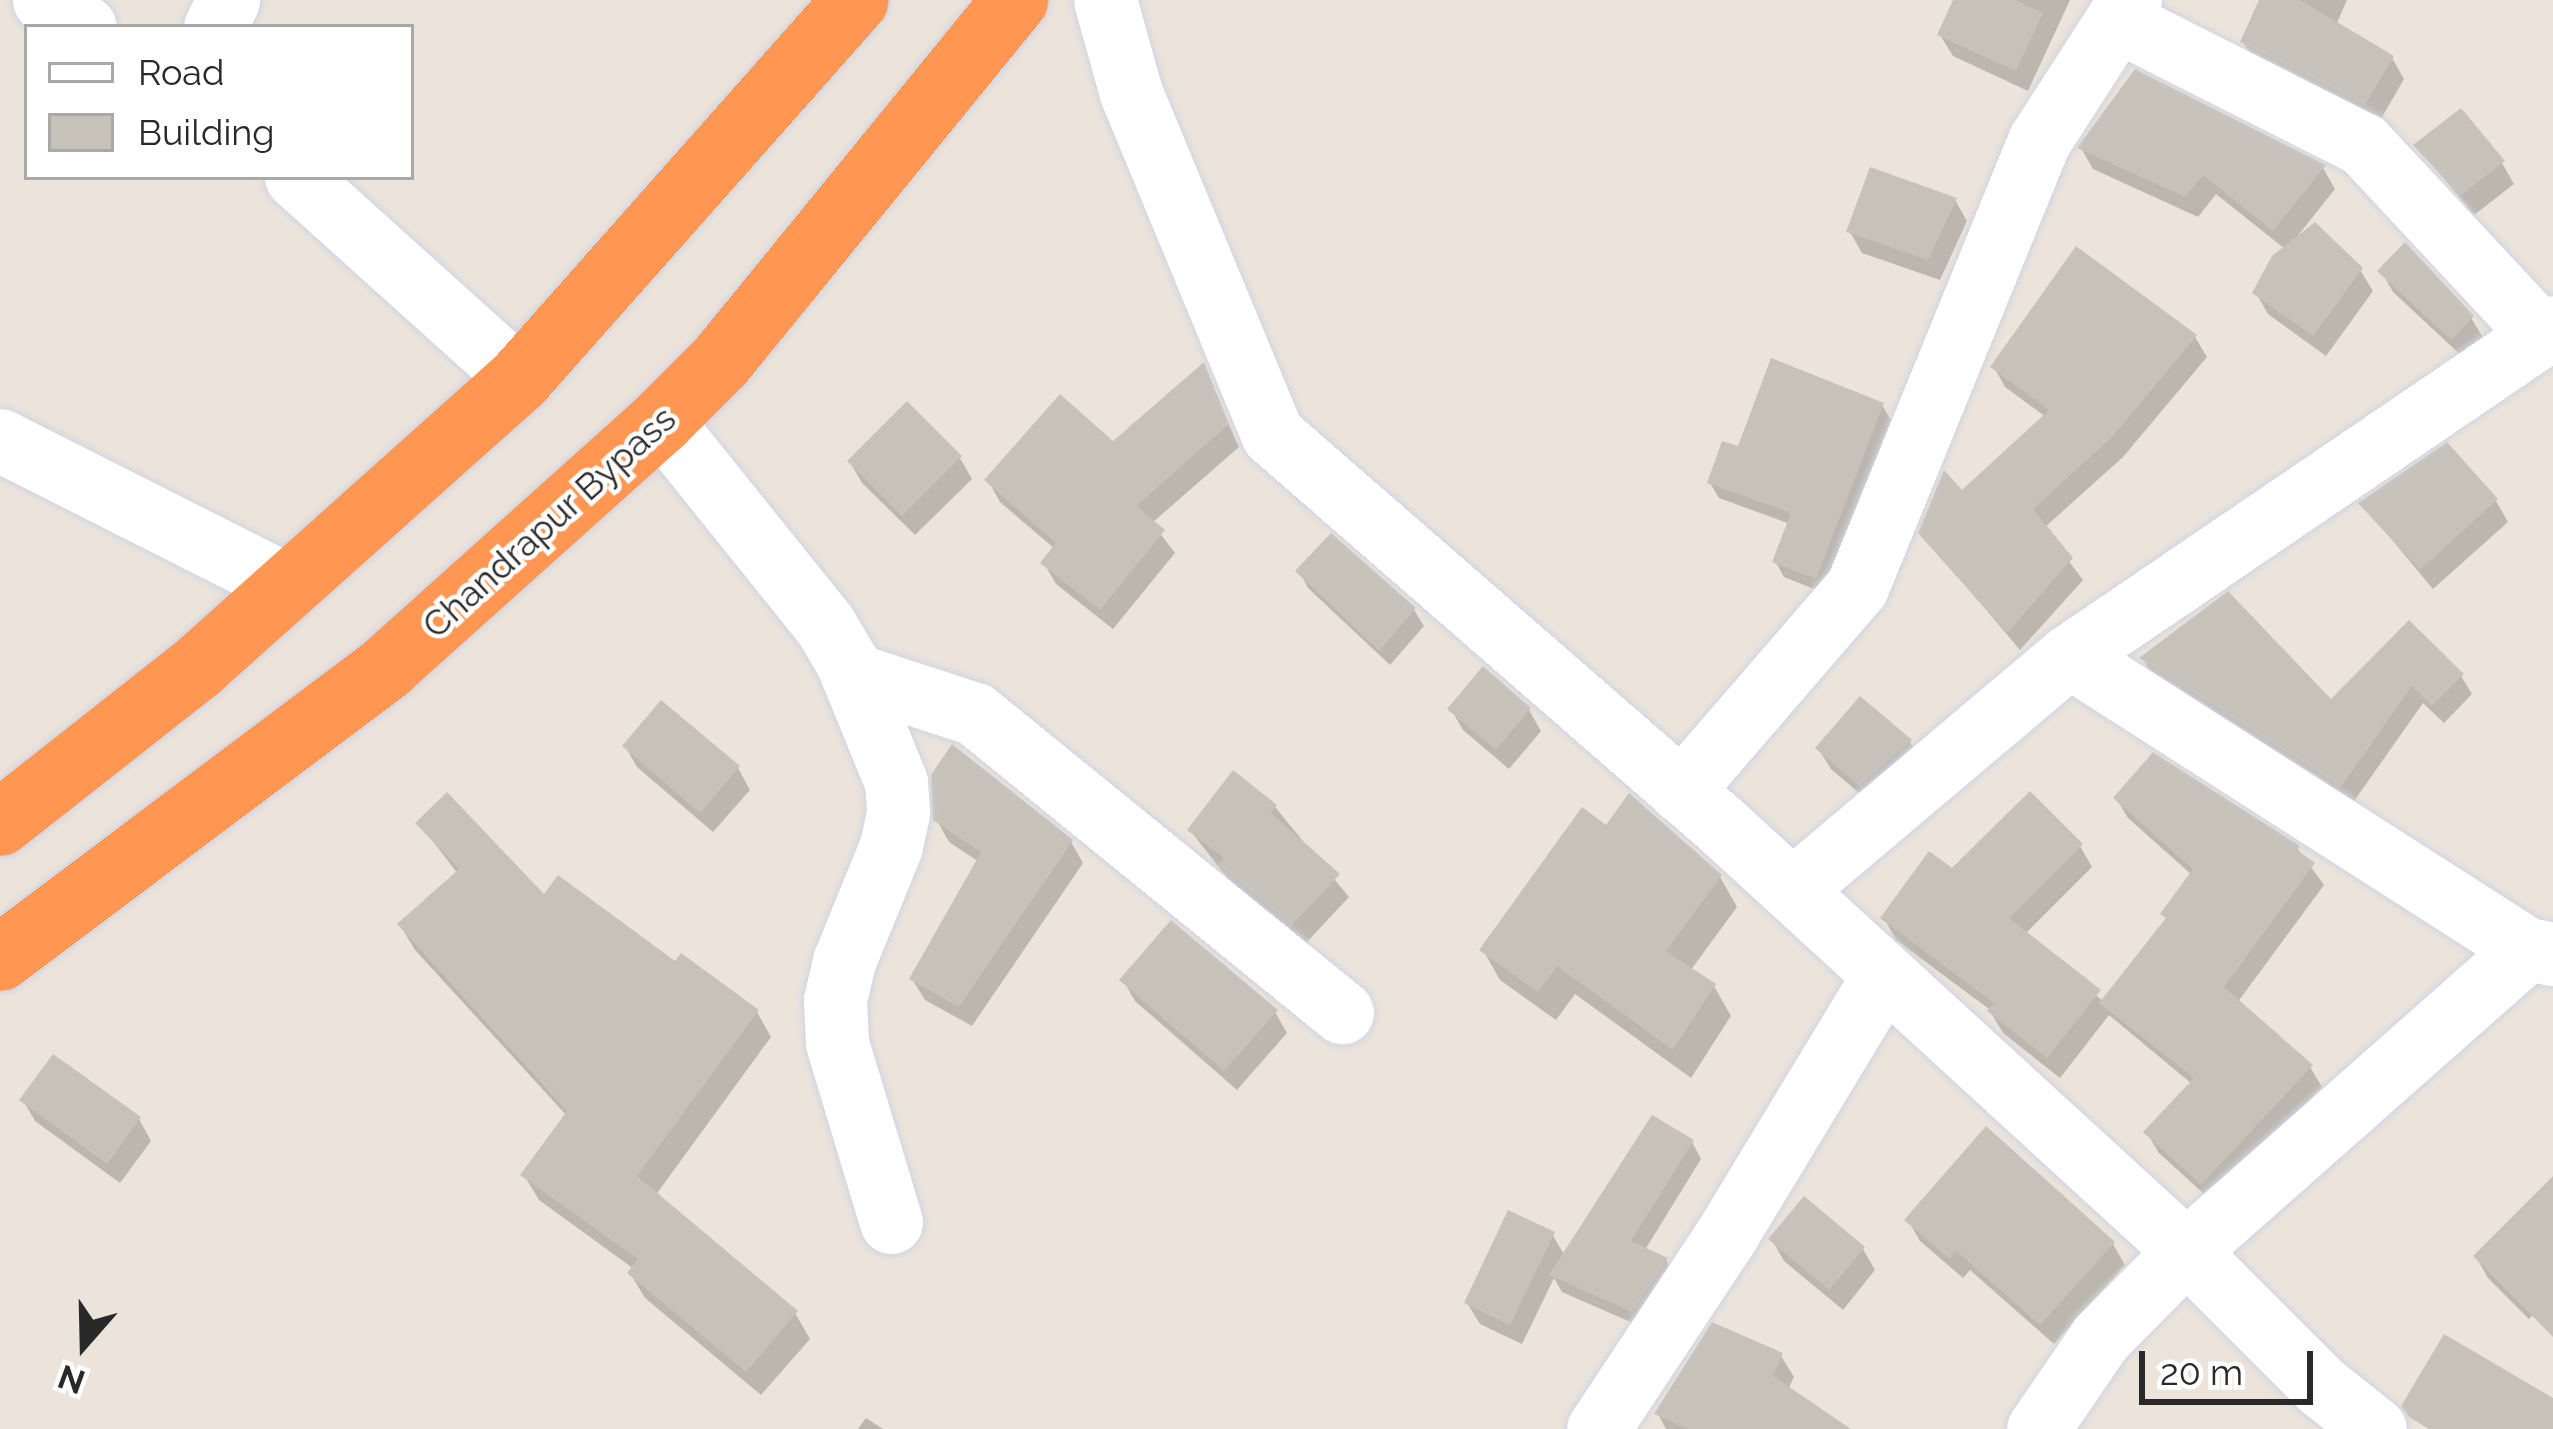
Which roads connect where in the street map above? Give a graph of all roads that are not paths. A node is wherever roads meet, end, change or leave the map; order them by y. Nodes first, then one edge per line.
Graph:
1 (44, 0) edge
2 (856, 0) edge
3 (1015, 0) edge
4 (1106, 0) edge
5 (2125, 10) edge
6 (80, 24) edge
7 (299, 180) edge
8 (2547, 331) edge
9 (520, 379) junction
10 (661, 421) junction
11 (0, 440) edge
12 (289, 586) junction
13 (2069, 656) junction
14 (852, 674) junction
15 (1682, 791) junction
16 (0, 823) edge
17 (1792, 890) junction
18 (2544, 946) edge
19 (0, 958) edge
20 (1885, 975) junction
21 (1342, 1012) dead end
22 (891, 1222) dead end
23 (2186, 1251) junction
24 (1598, 1429) edge
25 (2038, 1429) edge
26 (2374, 1429) edge

1 - 6 street
2 - 9 highway
3 - 10 highway, Chandrapur Bypass
4 - 15 street
5 - 8 street
5 - 15 street
7 - 9 street
8 - 13 street
9 - 12 highway
10 - 14 street
10 - 19 highway, Chandrapur Bypass
11 - 12 street
12 - 16 highway
13 - 17 street
13 - 18 street
14 - 21 street
14 - 22 street
15 - 17 street
17 - 20 street
18 - 23 street
20 - 23 street
20 - 24 street
23 - 25 street
23 - 26 street

